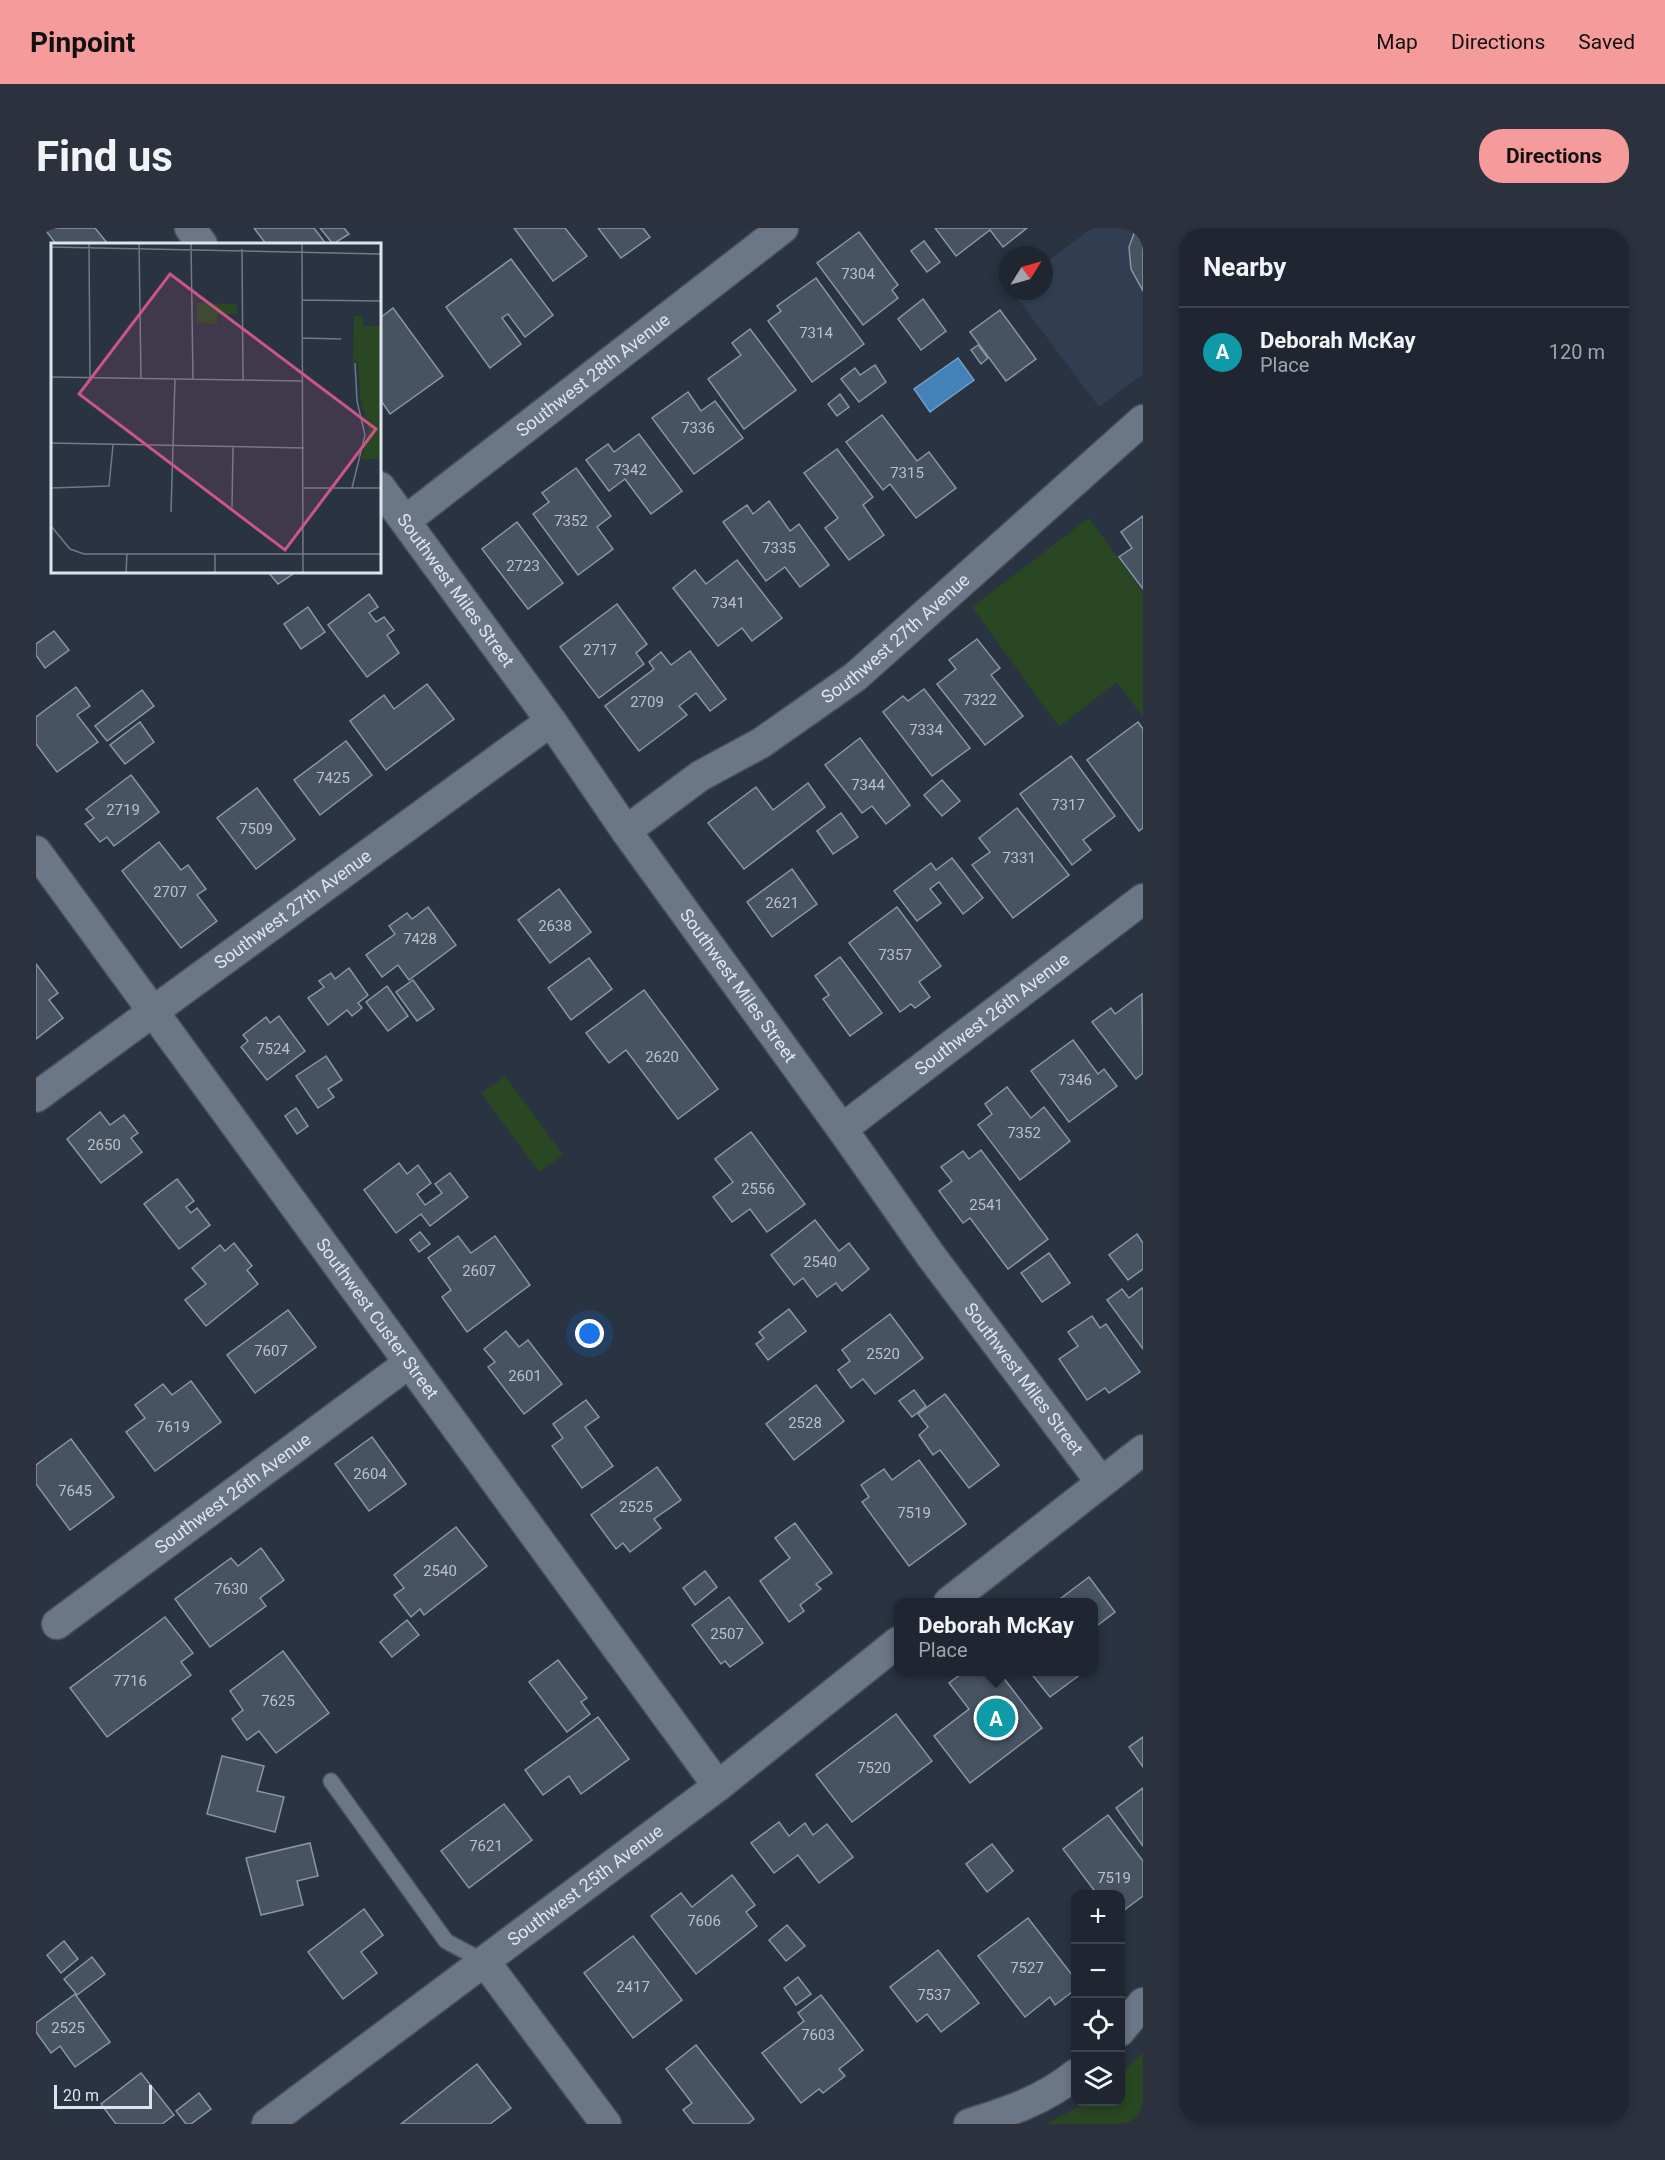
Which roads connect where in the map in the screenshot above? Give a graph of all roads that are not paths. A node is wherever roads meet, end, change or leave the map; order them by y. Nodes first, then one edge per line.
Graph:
1 (190, 228) edge
2 (783, 228) edge
3 (201, 243) edge
4 (1143, 420) edge
5 (381, 488) edge
6 (405, 521) junction
7 (550, 721) junction
8 (627, 831) junction
9 (36, 851) edge
10 (1143, 899) edge
11 (153, 1012) junction
12 (36, 1097) edge
13 (842, 1129) junction
14 (409, 1364) junction
15 (1143, 1450) edge
16 (1101, 1482) junction
17 (954, 1598) edge
18 (57, 1623) dead end
19 (894, 1645) edge
20 (331, 1781) dead end
21 (718, 1786) junction
22 (485, 1962) junction
23 (1143, 2003) edge
24 (1125, 2025) edge
25 (1071, 2077) edge
26 (267, 2124) edge
27 (606, 2124) edge
28 (969, 2124) edge

1 - 3 street
2 - 6 street, Southwest 28th Avenue
4 - 8 street, Southwest 27th Avenue
5 - 6 street, Southwest Miles Street
6 - 7 street, Southwest Miles Street
7 - 8 street, Southwest Miles Street
7 - 11 street, Southwest 27th Avenue
8 - 13 street, Southwest Miles Street
9 - 11 street, Southwest Custer Street
10 - 13 street, Southwest 26th Avenue
11 - 12 street, Southwest 27th Avenue
11 - 14 street, Southwest Custer Street
13 - 16 street, Southwest Miles Street
14 - 18 street, Southwest 26th Avenue
14 - 21 street, Southwest Custer Street
15 - 16 street
16 - 17 street
19 - 21 street, Southwest 25th Avenue
20 - 22 lane
21 - 22 street, Southwest 25th Avenue
22 - 26 street, Southwest 25th Avenue
22 - 27 street
23 - 24 street
25 - 28 street

